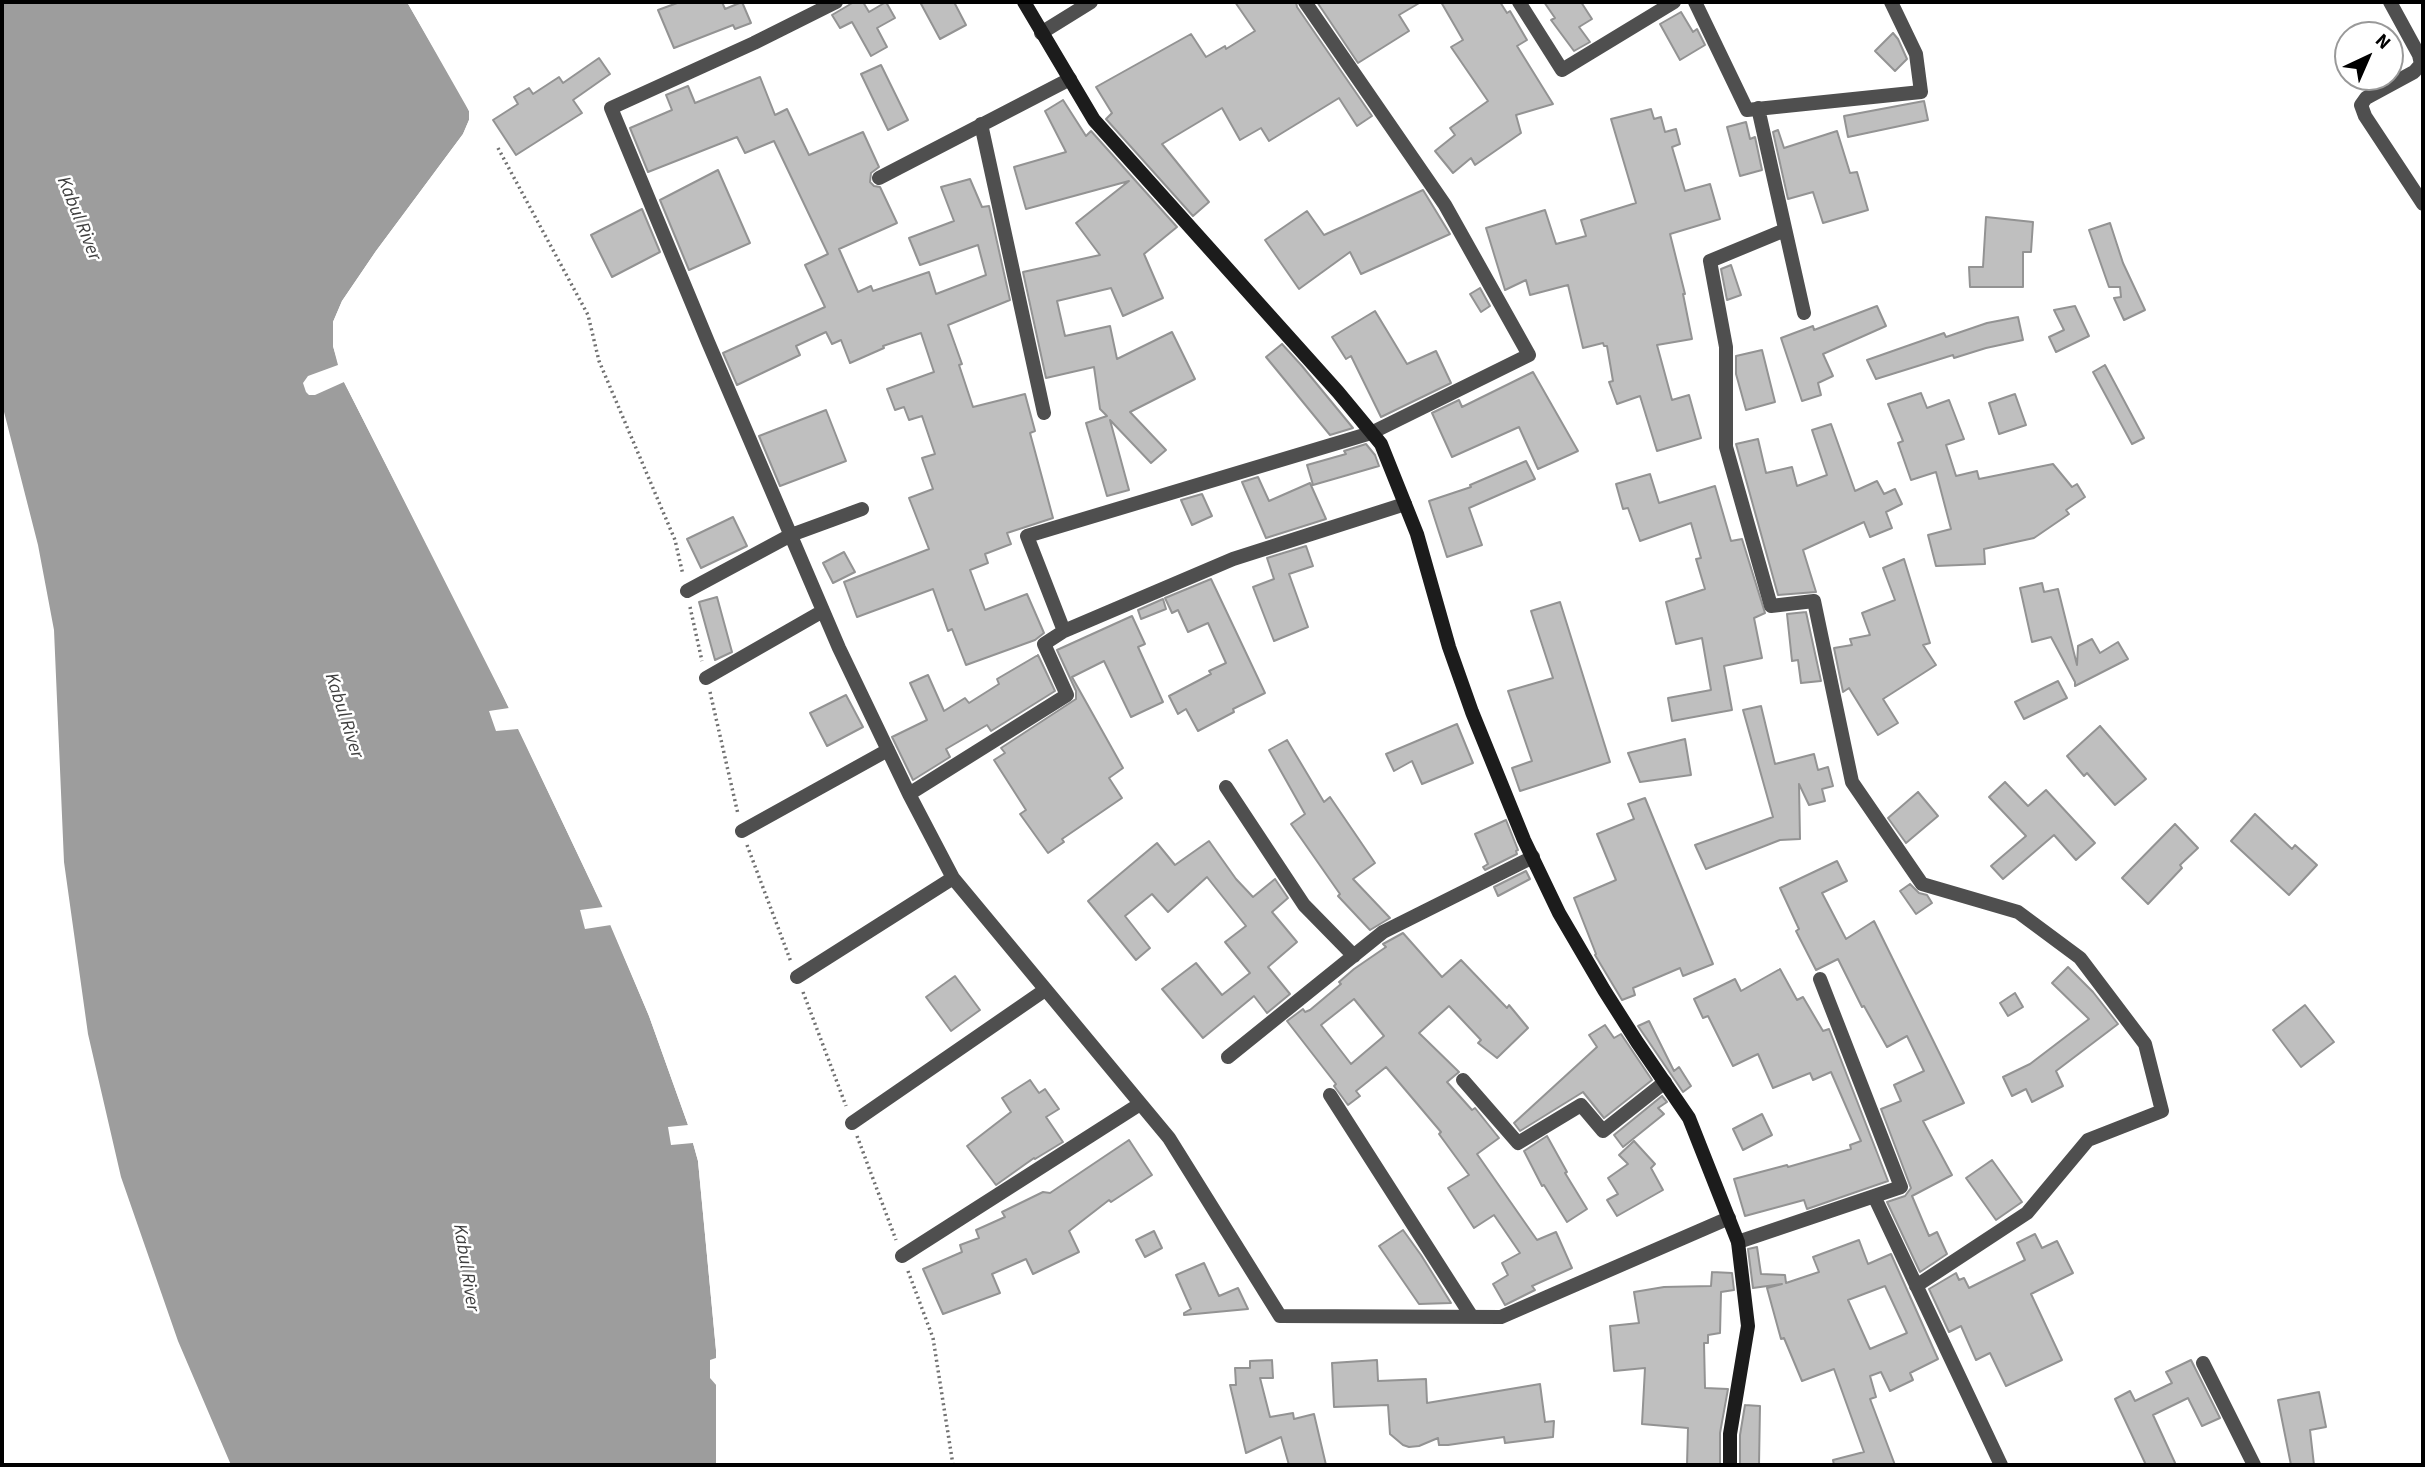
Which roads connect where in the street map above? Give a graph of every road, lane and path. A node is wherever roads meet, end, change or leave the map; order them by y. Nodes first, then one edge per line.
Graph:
1 (836, 2) edge
2 (1024, 2) edge
3 (1091, 2) edge
4 (1305, 2) edge
5 (1519, 2) edge
6 (1674, 2) edge
7 (1695, 2) edge
8 (1891, 2) edge
9 (2390, 2) edge
10 (1041, 33) junction
11 (1070, 79) junction
12 (1758, 108) junction
13 (982, 124) junction
14 (498, 148) dead end
15 (879, 178) dead end
16 (2423, 204) edge
17 (1785, 230) junction
18 (1804, 313) dead end
19 (1044, 413) dead end
20 (1371, 433) junction
21 (1405, 504) junction
22 (862, 509) dead end
23 (791, 535) junction
24 (687, 591) junction
25 (823, 611) junction
26 (1064, 631) junction
27 (706, 678) junction
28 (888, 750) junction
29 (1226, 787) dead end
30 (909, 794) junction
31 (742, 831) junction
32 (1533, 857) junction
33 (953, 878) junction
34 (1354, 956) junction
35 (797, 977) junction
36 (1820, 979) dead end
37 (1045, 990) junction
38 (1228, 1057) dead end
39 (1464, 1080) dead end
40 (1665, 1082) junction
41 (1330, 1095) dead end
42 (1140, 1104) junction
43 (852, 1123) junction
44 (1874, 1196) junction
45 (1729, 1218) junction
46 (1738, 1242) junction
47 (902, 1256) junction
48 (1916, 1286) junction
49 (1472, 1317) junction
50 (2203, 1363) dead end
51 (953, 1465) edge
52 (1730, 1465) edge
53 (2001, 1465) edge
54 (2254, 1465) edge

1 - 23 street
2 - 10 street
3 - 10 street
4 - 20 street
5 - 6 street
7 - 12 street
8 - 12 street
9 - 16 street
10 - 11 street
11 - 13 street
11 - 20 street
12 - 17 street
13 - 15 street
13 - 19 street
14 - 24 path
17 - 18 street
17 - 48 street
20 - 21 street
20 - 26 street
21 - 26 street
21 - 32 street
22 - 23 street
23 - 24 street
23 - 25 street
24 - 27 path
25 - 27 street
25 - 28 street
26 - 30 street
27 - 31 path
28 - 30 street
28 - 31 street
29 - 34 street
30 - 33 street
31 - 35 path
32 - 34 street
32 - 40 street
33 - 35 street
33 - 37 street
34 - 38 street
35 - 43 path
36 - 44 street
37 - 42 street
37 - 43 street
39 - 40 street
40 - 45 street
41 - 49 street
42 - 47 street
42 - 49 street
43 - 47 path
44 - 46 street
44 - 48 street
45 - 46 street
45 - 49 street
46 - 52 street
47 - 51 path
48 - 53 street
50 - 54 street

